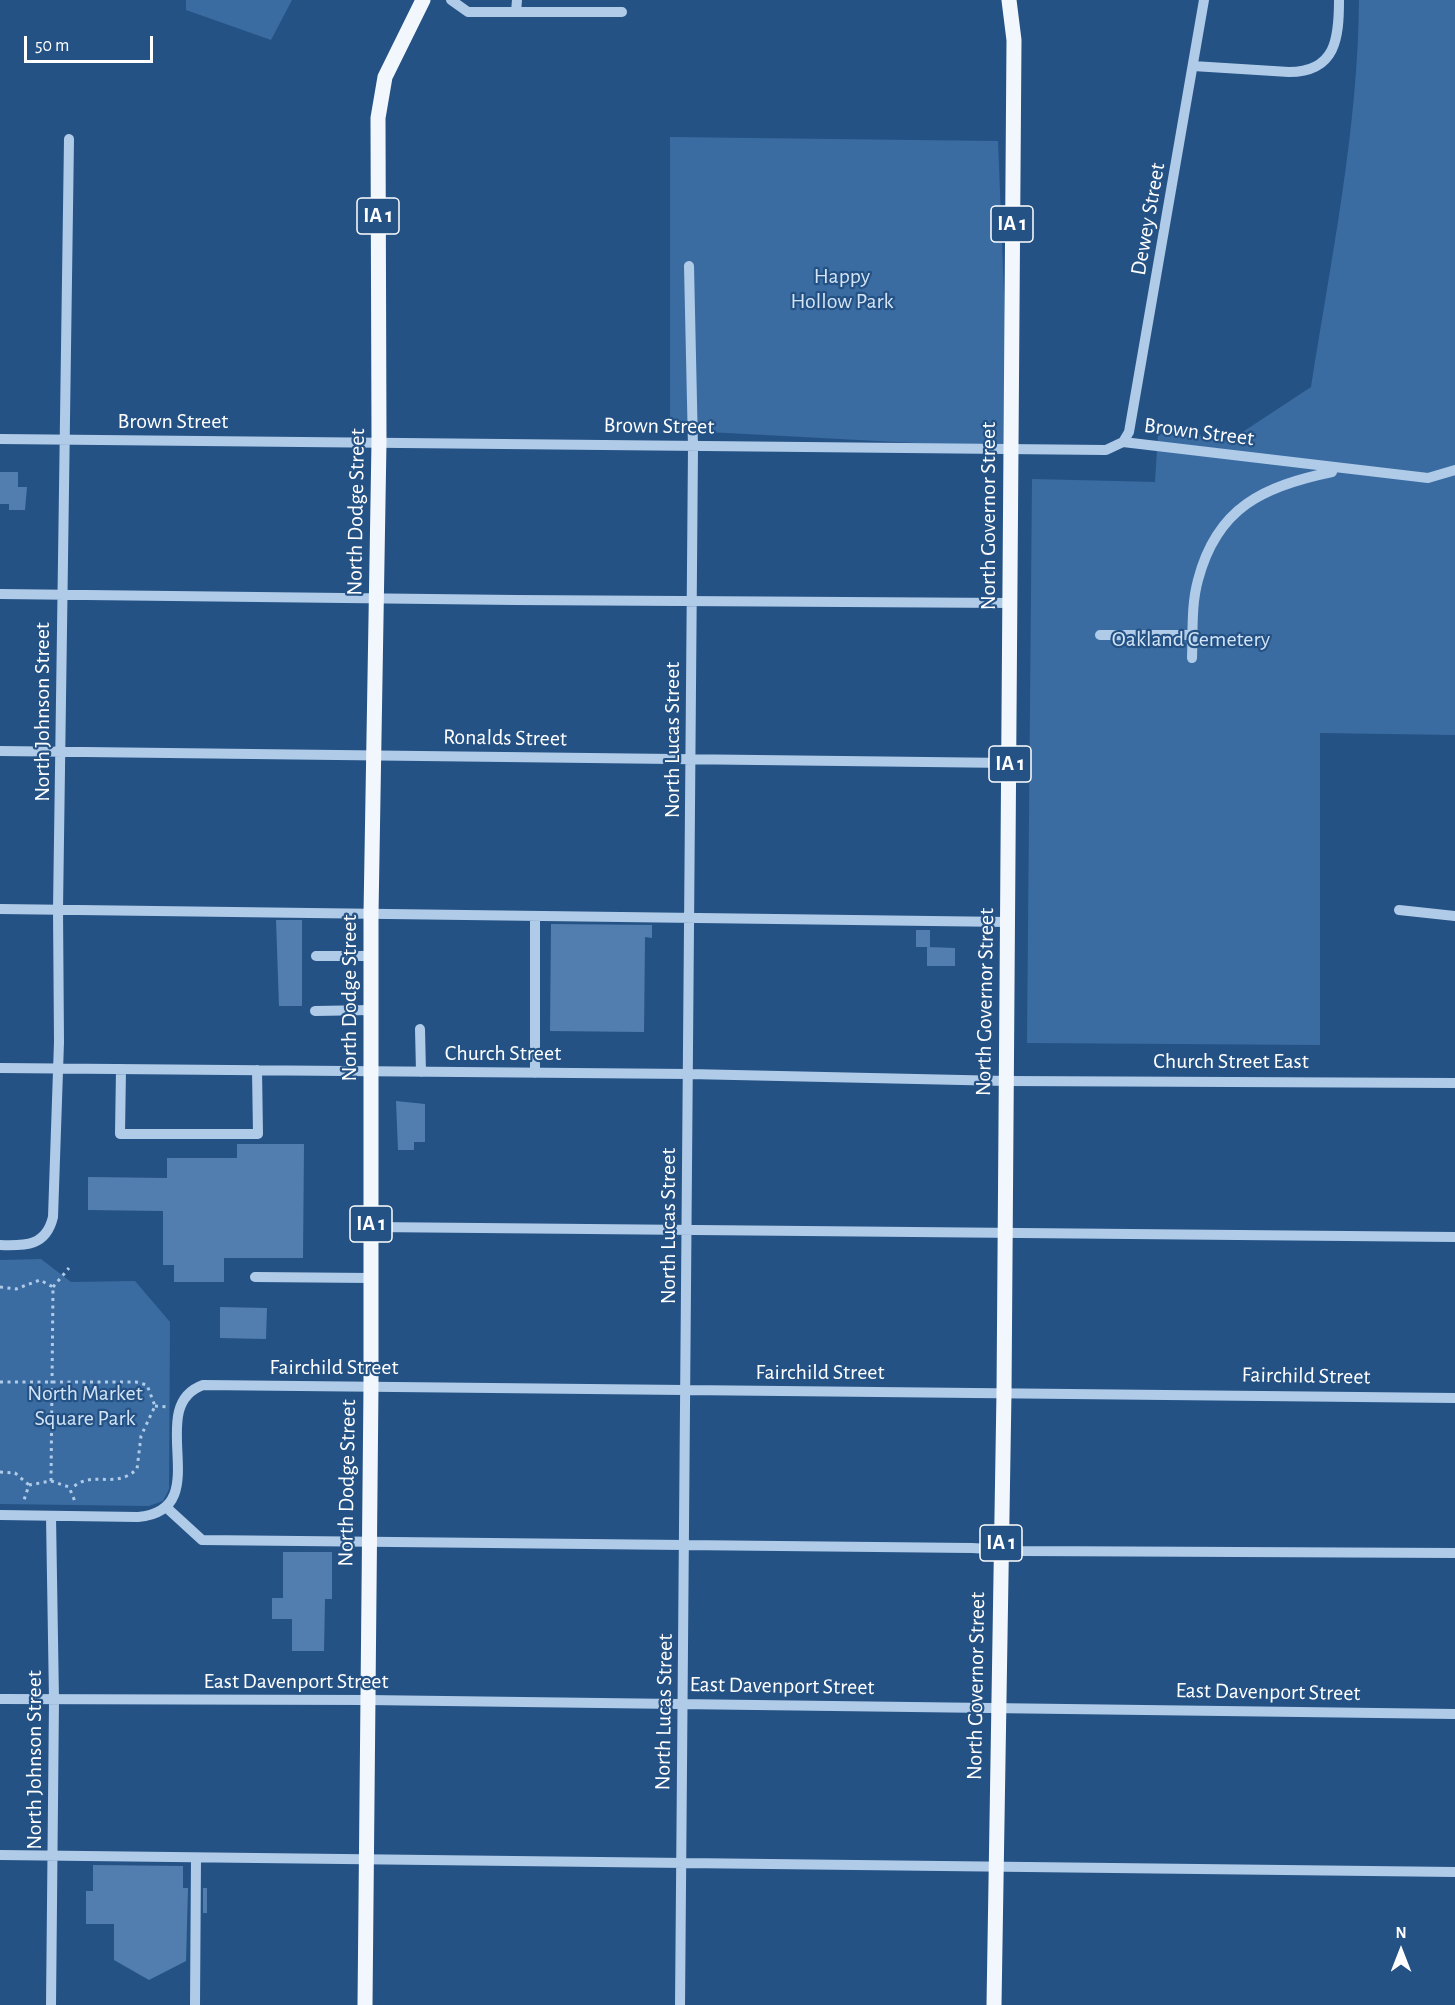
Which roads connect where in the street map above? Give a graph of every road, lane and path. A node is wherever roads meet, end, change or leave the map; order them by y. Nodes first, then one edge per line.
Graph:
1 (423, 0) edge
2 (451, 0) edge
3 (517, 0) edge
4 (571, 0) edge
5 (1009, 0) edge
6 (1204, 0) edge
7 (1339, 0) edge
8 (516, 12) junction
9 (571, 12) junction
10 (622, 12) dead end
11 (1193, 66) junction
12 (69, 139) dead end
13 (689, 266) dead end
14 (0, 439) edge
15 (63, 440) junction
16 (379, 442) junction
17 (1123, 442) junction
18 (693, 447) junction
19 (1010, 448) junction
20 (1343, 470) junction
21 (1455, 470) edge
22 (0, 594) edge
23 (62, 595) junction
24 (377, 597) junction
25 (692, 603) junction
26 (1010, 603) junction
27 (1100, 635) dead end
28 (1193, 635) junction
29 (1192, 658) dead end
30 (0, 751) edge
31 (61, 751) junction
32 (375, 755) junction
33 (691, 759) junction
34 (1010, 763) junction
35 (0, 909) edge
36 (58, 909) junction
37 (1399, 910) dead end
38 (371, 914) junction
39 (1455, 916) edge
40 (536, 917) junction
41 (690, 917) junction
42 (1008, 922) junction
43 (316, 956) dead end
44 (371, 956) junction
45 (372, 1010) junction
46 (315, 1011) dead end
47 (420, 1029) dead end
48 (0, 1068) edge
49 (59, 1068) junction
50 (121, 1069) junction
51 (257, 1070) junction
52 (371, 1072) junction
53 (421, 1072) junction
54 (535, 1073) junction
55 (689, 1074) junction
56 (1007, 1081) junction
57 (1455, 1083) edge
58 (371, 1227) junction
59 (688, 1230) junction
60 (1005, 1233) junction
61 (1455, 1237) edge
62 (0, 1245) edge
63 (69, 1268) dead end
64 (255, 1277) dead end
65 (371, 1278) junction
66 (0, 1287) edge
67 (53, 1287) junction
68 (0, 1382) edge
69 (52, 1382) junction
70 (371, 1386) junction
71 (687, 1392) junction
72 (1004, 1392) junction
73 (1455, 1398) edge
74 (0, 1472) edge
75 (51, 1481) junction
76 (29, 1485) junction
77 (71, 1489) junction
78 (167, 1508) junction
79 (0, 1515) edge
80 (23, 1515) junction
81 (51, 1516) junction
82 (76, 1516) junction
83 (369, 1542) junction
84 (685, 1545) junction
85 (1001, 1550) junction
86 (1455, 1553) edge
87 (0, 1699) edge
88 (54, 1700) junction
89 (367, 1700) junction
90 (684, 1704) junction
91 (997, 1708) junction
92 (1455, 1714) edge
93 (0, 1855) edge
94 (52, 1856) junction
95 (196, 1858) junction
96 (366, 1860) junction
97 (682, 1864) junction
98 (995, 1868) junction
99 (1455, 1872) edge
100 (51, 2005) edge
101 (195, 2005) edge
102 (365, 2005) edge
103 (681, 2005) edge
104 (994, 2005) edge

1 - 16 main road, North Dodge Street / IA 1
2 - 8 street
3 - 8 street
4 - 9 street
5 - 19 main road, North Governor Street / IA 1
6 - 11 street, Dewey Street
7 - 11 street
8 - 9 street
9 - 10 street
11 - 17 street, Dewey Street
12 - 15 street, North Johnson Street
13 - 18 street, North Lucas Street
14 - 15 street, Brown Street
15 - 16 street, Brown Street
15 - 23 street, North Johnson Street
16 - 18 street, Brown Street
16 - 24 main road, North Dodge Street / IA 1
17 - 19 street, Brown Street
17 - 20 street, Brown Street
18 - 19 street, Brown Street
18 - 25 street, North Lucas Street
19 - 26 main road, North Governor Street / IA 1
20 - 21 street, Brown Street
20 - 28 street
22 - 23 street
23 - 24 street
23 - 31 street, North Johnson Street
24 - 25 street
24 - 32 main road, North Dodge Street / IA 1
25 - 26 street
25 - 33 street, North Lucas Street
26 - 34 main road, North Governor Street / IA 1
27 - 28 street
28 - 29 street
30 - 31 street, Ronalds Street
31 - 32 street, Ronalds Street
31 - 36 street, North Johnson Street
32 - 33 street, Ronalds Street
32 - 38 main road, North Dodge Street / IA 1
33 - 34 street, Ronalds Street
33 - 41 street, North Lucas Street
34 - 42 main road, North Governor Street / IA 1
35 - 36 street
36 - 38 street
36 - 49 street, North Johnson Street
37 - 39 street
38 - 40 street
38 - 44 main road, North Dodge Street / IA 1
40 - 41 street
40 - 54 street
41 - 42 street
41 - 55 street, North Lucas Street
42 - 56 main road, North Governor Street / IA 1
43 - 44 street
44 - 45 main road, North Dodge Street / IA 1
45 - 46 street
45 - 52 main road, North Dodge Street / IA 1
47 - 53 street
48 - 49 street, Church Street
49 - 50 street, Church Street
49 - 62 street, North Johnson Street
50 - 51 street, Church Street
50 - 51 street
51 - 52 street, Church Street
52 - 53 street, Church Street
52 - 58 main road, North Dodge Street / IA 1
53 - 54 street, Church Street
54 - 55 street, Church Street
55 - 56 street, Church Street
55 - 59 street, North Lucas Street
56 - 57 street, Church Street East
56 - 60 main road, North Governor Street / IA 1
58 - 59 street
58 - 65 main road, North Dodge Street / IA 1
59 - 60 street
59 - 71 street, North Lucas Street
60 - 61 street
60 - 72 main road, North Governor Street / IA 1
63 - 67 path
64 - 65 street
65 - 70 main road, North Dodge Street / IA 1
66 - 67 path
67 - 69 path
68 - 69 path
69 - 75 path
69 - 77 path
70 - 71 street, Fairchild Street
70 - 78 street, Fairchild Street
70 - 83 main road, North Dodge Street / IA 1
71 - 72 street, Fairchild Street
71 - 84 street, North Lucas Street
72 - 73 street, Fairchild Street
72 - 85 main road, North Governor Street / IA 1
74 - 76 path
75 - 76 path
75 - 77 path
76 - 80 path
77 - 82 path
78 - 82 street
78 - 83 street
79 - 80 street
80 - 81 street
81 - 82 street
81 - 88 street, North Johnson Street
83 - 84 street
83 - 89 main road, North Dodge Street / IA 1
84 - 85 street
84 - 90 street, North Lucas Street
85 - 86 street
85 - 91 main road, North Governor Street / IA 1
87 - 88 street, East Davenport Street
88 - 89 street, East Davenport Street
88 - 94 street, North Johnson Street
89 - 90 street, East Davenport Street
89 - 96 main road, North Dodge Street / IA 1
90 - 91 street, East Davenport Street
90 - 97 street, North Lucas Street
91 - 92 street, East Davenport Street
91 - 98 main road, North Governor Street / IA 1
93 - 94 street
94 - 95 street
94 - 100 street, North Johnson Street
95 - 96 street
95 - 101 street
96 - 97 street
96 - 102 main road, North Dodge Street / IA 1
97 - 98 street
97 - 103 street, North Lucas Street
98 - 99 street
98 - 104 main road, North Governor Street / IA 1

